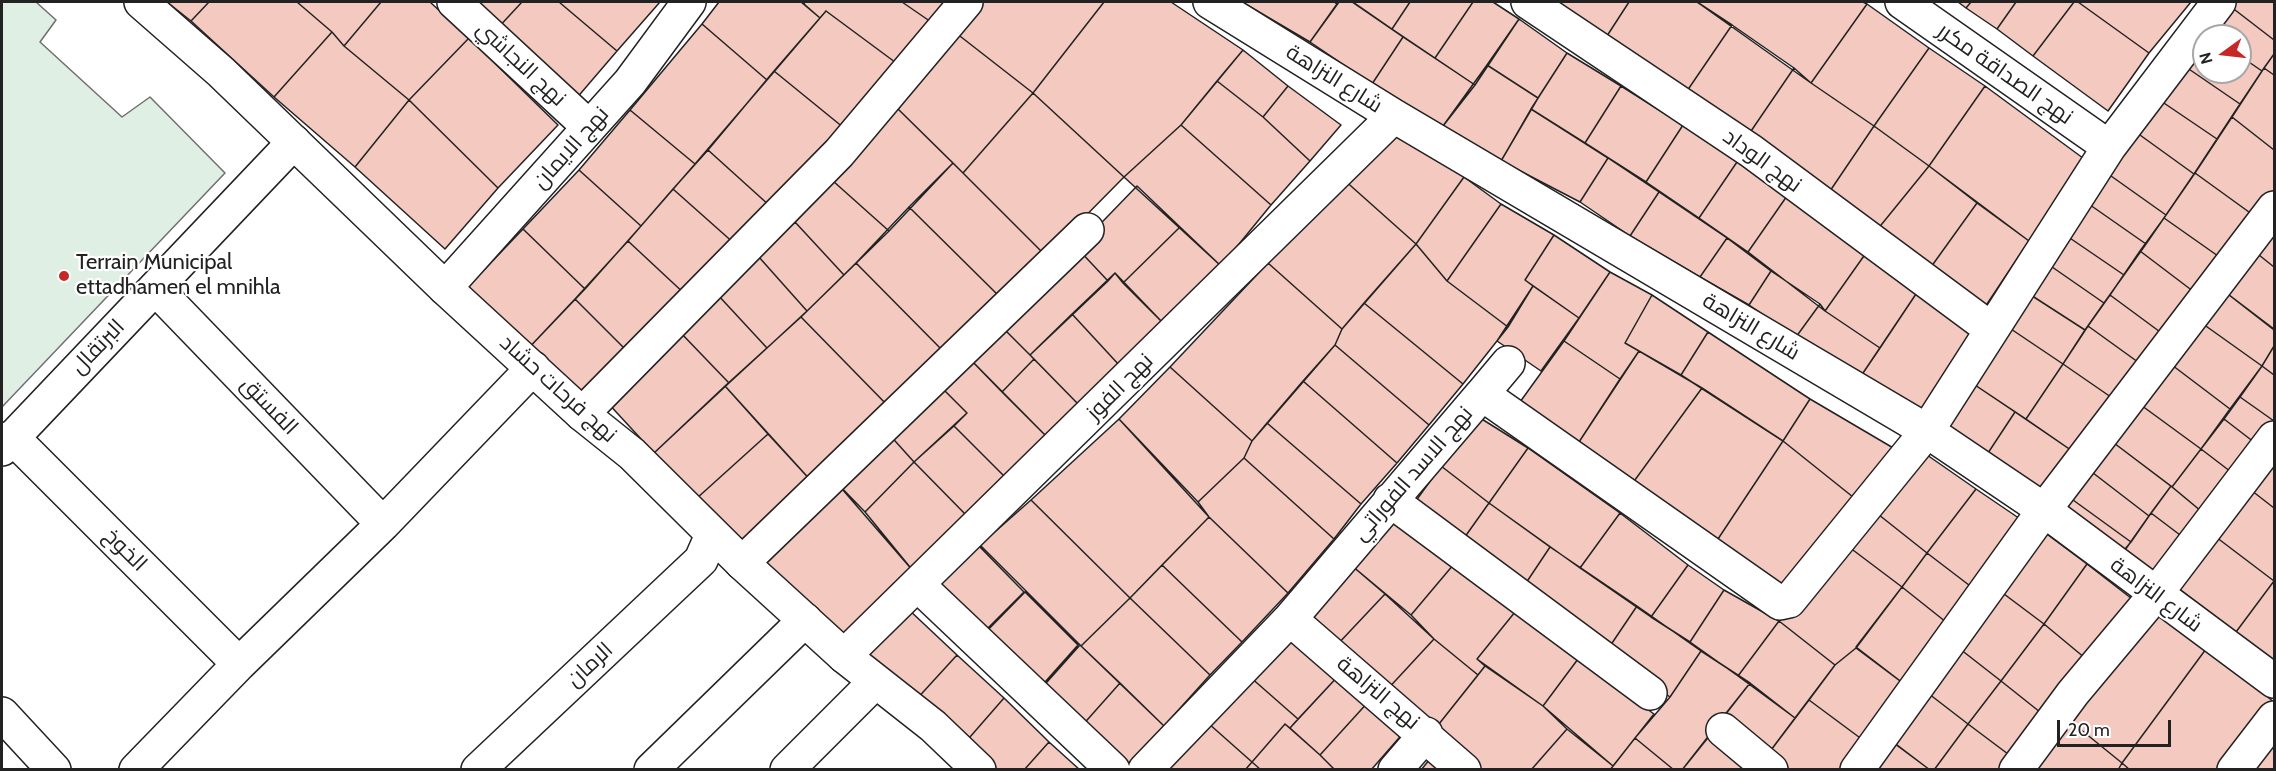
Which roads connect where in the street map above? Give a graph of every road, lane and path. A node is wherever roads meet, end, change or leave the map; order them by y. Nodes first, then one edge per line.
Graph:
1 (141, 2) edge
2 (454, 2) edge
3 (689, 2) edge
4 (966, 2) edge
5 (1210, 2) edge
6 (1528, 2) edge
7 (1902, 2) edge
8 (2219, 2) edge
9 (1394, 117) junction
10 (589, 128) junction
11 (294, 142) junction
12 (2109, 147) junction
13 (2274, 208) edge
14 (1087, 230) dead end
15 (155, 288) junction
16 (445, 288) junction
17 (1991, 329) junction
18 (1508, 363) dead end
19 (533, 368) junction
20 (1482, 394) junction
21 (582, 414) junction
22 (1927, 431) junction
23 (2274, 438) edge
24 (7, 443) edge
25 (1390, 500) junction
26 (2044, 510) junction
27 (383, 524) junction
28 (707, 547) junction
29 (742, 563) junction
30 (918, 585) junction
31 (2155, 595) junction
32 (1290, 619) junction
33 (805, 620) junction
34 (844, 656) junction
35 (239, 664) junction
36 (2274, 681) edge
37 (875, 682) junction
38 (1650, 693) dead end
39 (2, 714) edge
40 (2274, 718) edge
41 (1723, 730) dead end
42 (1426, 734) junction
43 (54, 770) edge
44 (136, 770) edge
45 (478, 770) edge
46 (651, 770) edge
47 (787, 770) edge
48 (979, 770) edge
49 (1113, 770) edge
50 (1145, 770) edge
51 (1395, 770) edge
52 (1464, 770) edge
53 (1771, 770) edge
54 (1857, 770) edge
55 (2016, 770) edge
56 (2234, 770) edge

1 - 11 street, نهج فرحات حشاد
2 - 10 street, نهج النجاشي
3 - 10 street, نهج الايمان
4 - 21 street
5 - 9 street, شارع النزاهة
6 - 17 street, نهج الوداد
7 - 12 street, نهج الصداقة مكرر
8 - 12 street
9 - 22 street, شارع النزاهة
9 - 30 street, نهج الفوز
10 - 16 street, نهج الايمان
11 - 15 street, البرتقال
11 - 16 street, نهج فرحات حشاد
12 - 17 street
13 - 26 street
14 - 29 street
15 - 24 street, البرتقال
15 - 27 street, الفستق
16 - 19 street, نهج فرحات حشاد
17 - 22 street
18 - 20 street
19 - 21 street, نهج فرحات حشاد
19 - 27 street
20 - 22 street, نهج الاسد الفوراتي
20 - 25 street, نهج الاسد الفوراتي
21 - 28 street, نهج فرحات حشاد
22 - 26 street, شارع النزاهة
23 - 31 street
24 - 35 street, الخوخ
25 - 32 street, نهج الاسد الفوراتي
25 - 38 street
26 - 31 street, شارع النزاهة
26 - 54 street
27 - 35 street
28 - 29 street, نهج فرحات حشاد
28 - 45 street, الرمان
29 - 33 street, نهج فرحات حشاد
30 - 34 street, نهج الفوز
30 - 49 street
31 - 36 street, شارع النزاهة
31 - 55 street
32 - 42 street, نهج النزاهة
32 - 50 street, نهج الاسد الفوراتي
33 - 34 street, نهج فرحات حشاد
33 - 46 street
34 - 37 street, نهج فرحات حشاد
35 - 44 street
37 - 47 street
37 - 48 street, نهج فرحات حشاد
39 - 43 street
40 - 56 street
41 - 53 street
42 - 51 street
42 - 52 street, نهج النزاهة

